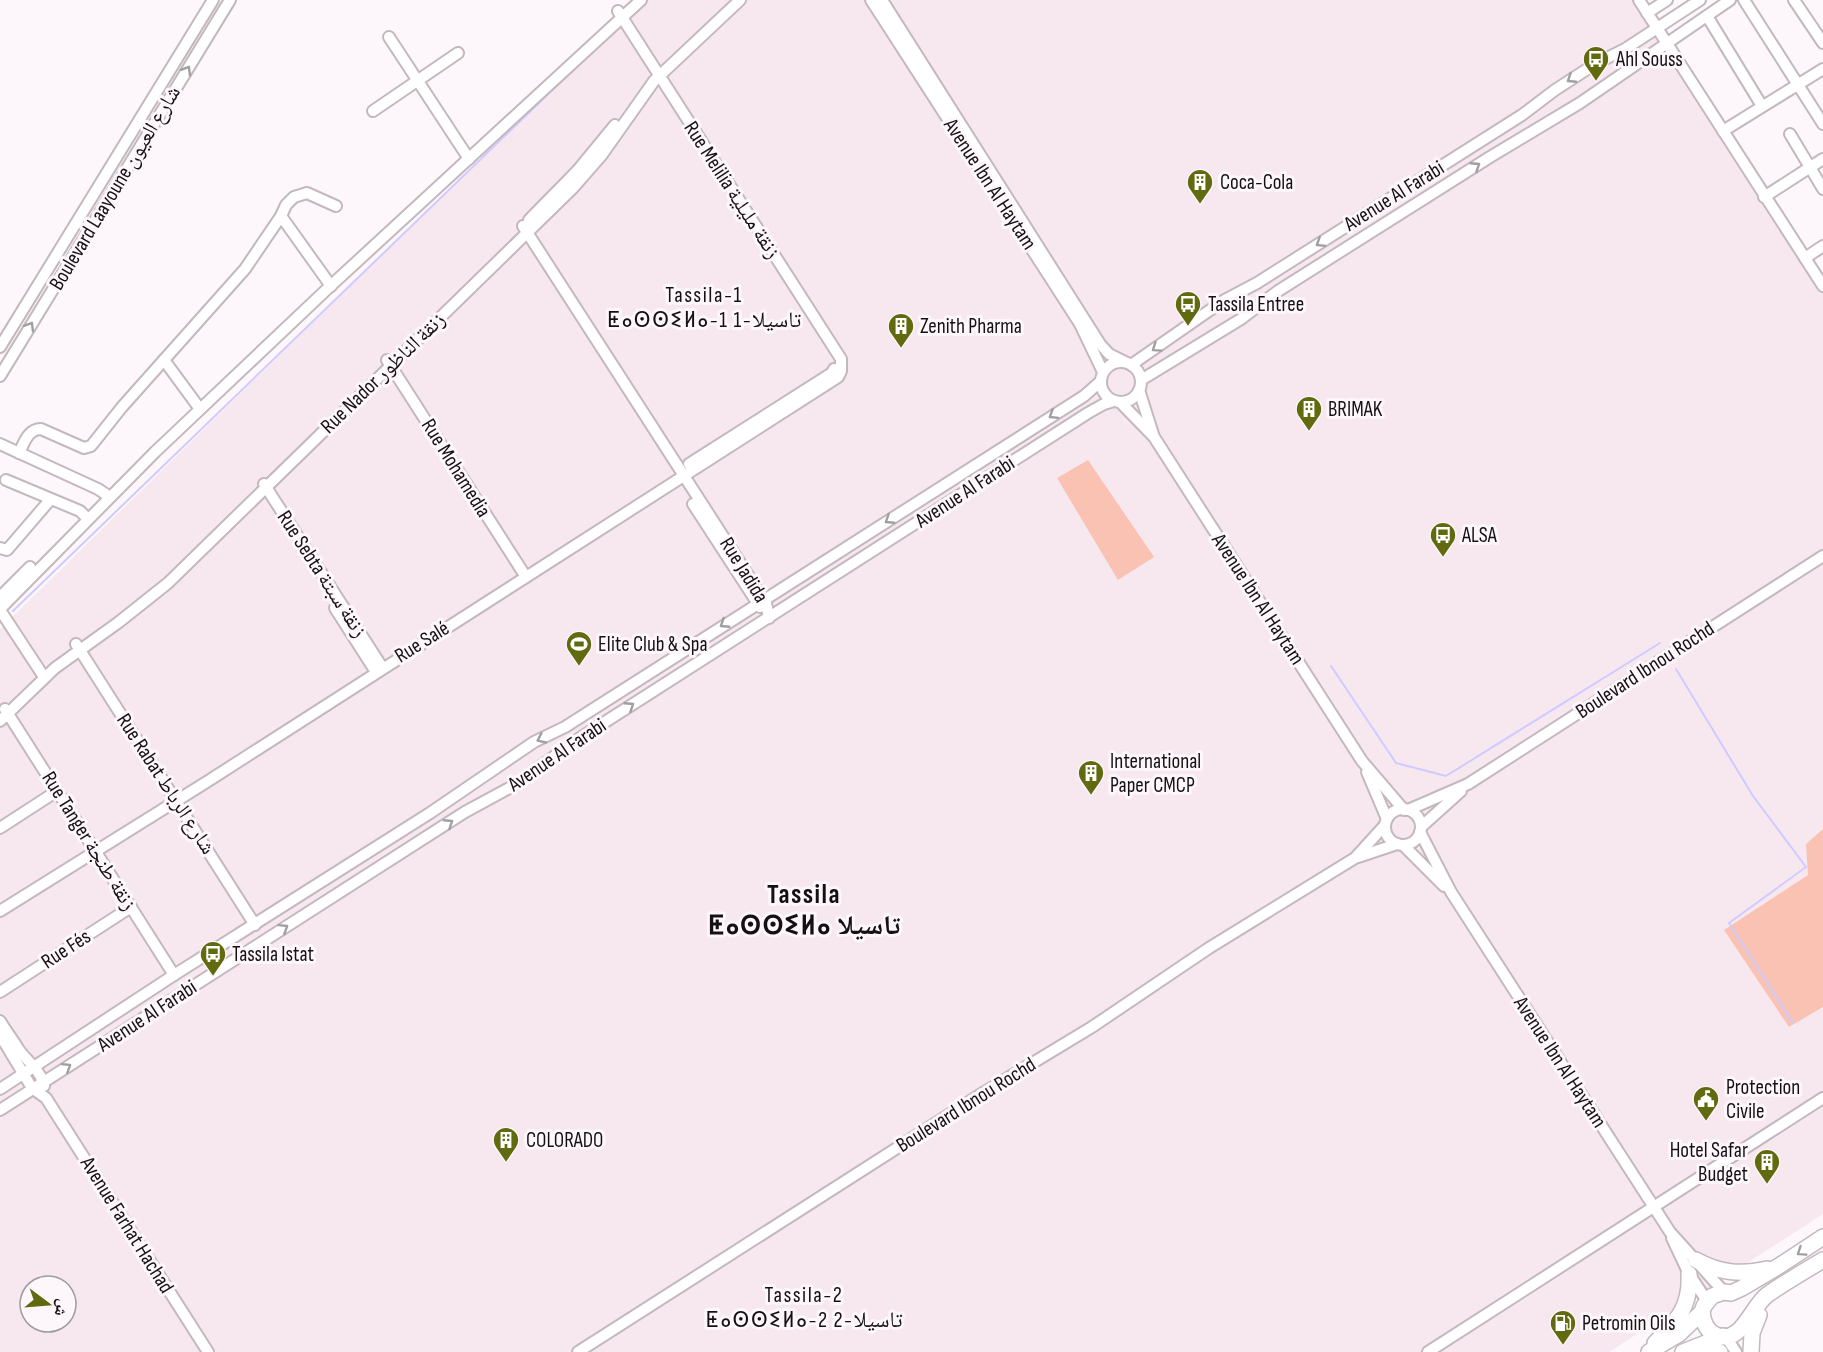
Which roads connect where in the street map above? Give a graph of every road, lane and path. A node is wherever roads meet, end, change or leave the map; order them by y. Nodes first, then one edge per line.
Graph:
1 (213, 0) edge
2 (230, 0) edge
3 (630, 0) edge
4 (641, 0) edge
5 (730, 0) edge
6 (740, 0) edge
7 (871, 0) edge
8 (882, 0) edge
9 (1639, 0) edge
10 (1667, 0) edge
11 (1700, 0) edge
12 (1730, 0) edge
13 (1744, 0) edge
14 (1794, 0) edge
15 (1647, 13) junction
16 (1707, 16) junction
17 (617, 17) junction
18 (1658, 28) junction
19 (389, 37) dead end
20 (1823, 43) edge
21 (1667, 44) junction
22 (458, 53) dead end
23 (914, 58) junction
24 (1823, 69) edge
25 (655, 76) junction
26 (417, 80) junction
27 (1798, 85) junction
28 (1762, 106) junction
29 (373, 111) dead end
30 (1823, 124) edge
31 (1723, 130) junction
32 (1790, 134) dead end
33 (467, 157) junction
34 (1823, 159) edge
35 (1811, 167) junction
36 (1823, 189) edge
37 (1764, 197) junction
38 (336, 206) dead end
39 (281, 216) junction
40 (523, 230) junction
41 (1823, 246) edge
42 (1805, 258) junction
43 (329, 284) junction
44 (1823, 286) edge
45 (2, 339) edge
46 (20, 344) junction
47 (164, 360) junction
48 (1128, 364) junction
49 (387, 365) junction
50 (837, 370) joint
51 (0, 376) edge
52 (1102, 377) junction
53 (1140, 385) junction
54 (1117, 402) junction
55 (198, 406) junction
56 (1154, 437) junction
57 (0, 444) edge
58 (19, 453) junction
59 (679, 475) junction
60 (6, 480) dead end
61 (262, 487) junction
62 (107, 495) junction
63 (50, 500) junction
64 (82, 517) junction
65 (0, 549) edge
66 (1823, 556) edge
67 (521, 576) junction
68 (1, 601) edge
69 (760, 601) junction
70 (769, 618) junction
71 (0, 623) edge
72 (78, 646) junction
73 (378, 667) junction
74 (40, 677) junction
75 (3, 714) edge
76 (1362, 761) junction
77 (1468, 784) junction
78 (57, 790) junction
79 (174, 798) junction
80 (1406, 810) junction
81 (1386, 822) junction
82 (0, 828) edge
83 (1421, 830) junction
84 (1400, 845) junction
85 (94, 848) junction
86 (1355, 858) junction
87 (1451, 892) junction
88 (0, 906) edge
89 (131, 907) junction
90 (0, 911) edge
91 (255, 925) junction
92 (174, 975) junction
93 (0, 992) edge
94 (0, 1021) edge
95 (0, 1035) edge
96 (34, 1066) junction
97 (23, 1074) junction
98 (44, 1081) junction
99 (33, 1088) junction
100 (0, 1089) edge
101 (46, 1098) junction
102 (1823, 1098) edge
103 (0, 1110) edge
104 (1653, 1206) junction
105 (1823, 1237) edge
106 (1823, 1260) edge
107 (1779, 1266) junction
108 (1692, 1267) junction
109 (1785, 1284) junction
110 (1727, 1292) junction
111 (1704, 1306) junction
112 (1744, 1326) junction
113 (1723, 1342) edge
114 (208, 1352) edge
115 (578, 1352) edge
116 (1428, 1352) edge
117 (1648, 1352) edge
118 (1684, 1352) edge
119 (1736, 1352) edge
120 (1750, 1352) edge

1 - 45 street, Boulevard Laayoune شارع العيون
46 -> 2 street, Boulevard Laayoune شارع العيون
3 - 17 street
4 - 17 street
5 - 25 street, Rue Nador زنقة الناظور
6 - 25 street, Rue Nador زنقة الناظور
7 - 23 street, Avenue Ibn Al Haytam
8 - 23 street, Avenue Ibn Al Haytam
9 - 15 street
10 - 15 street
11 - 18 street, Avenue Al Farabi
12 - 16 street, Avenue Al Farabi
13 - 27 street
14 - 20 street
15 - 18 street
16 - 21 street, Avenue Al Farabi
16 - 28 street
17 - 25 street, Rue Melilia زنقة مليلية
17 - 33 street
18 - 21 street
18 -> 48 street, Avenue Al Farabi
19 - 26 street
21 - 31 street
53 -> 21 street, Avenue Al Farabi
22 - 26 street
23 - 48 street, Avenue Ibn Al Haytam
23 - 52 street, Avenue Ibn Al Haytam
24 - 27 street
25 - 40 street, Rue Nador زنقة الناظور
25 - 50 street, Rue Melilia زنقة مليلية
26 - 29 street
26 - 33 street
27 - 28 street
27 - 30 street
28 - 31 street
31 - 37 street
32 - 35 street
33 - 43 street
34 - 35 street
35 - 36 street
35 - 37 street
37 - 42 street
38 - 39 street
39 - 43 street
39 - 47 street
40 - 49 street, Rue Nador زنقة الناظور
40 - 59 street, Rue Jadida
41 - 42 street
42 - 44 street
43 - 55 street
45 - 46 street
46 - 51 street, Boulevard Laayoune شارع العيون
47 - 55 street
47 - 58 street
48 - 52 street
48 - 53 street
49 - 61 street, Rue Nador زنقة الناظور
49 - 67 street, Rue Mohamedia
50 - 59 street, Rue Salé
52 - 54 street
52 -> 69 street, Avenue Al Farabi
53 - 54 street
53 - 56 street, Avenue Ibn Al Haytam
54 - 56 street, Avenue Ibn Al Haytam
54 - 70 street, Avenue Al Farabi
55 - 62 street
56 - 76 street, Avenue Ibn Al Haytam
57 - 58 street
58 - 62 street
59 - 67 street, Rue Salé
59 - 69 street, Rue Jadida
60 - 63 street
61 - 72 street, Rue Nador زنقة الناظور
61 - 73 street, Rue Sebta زنقة سبتة
62 - 64 street
63 - 64 street
63 - 65 street
64 - 68 street
66 - 77 street, Boulevard Ibnou Rochd
67 - 73 street, Rue Salé
68 - 74 street
69 - 70 street, Rue Jadida
69 -> 91 street, Avenue Al Farabi
98 -> 70 street, Avenue Al Farabi
71 - 74 street
72 - 74 street, Rue Nador زنقة الناظور
72 - 79 street, Rue Rabat شارع الرباط
73 - 79 street, Rue Salé
74 - 75 street, Rue Nador زنقة الناظور
75 - 78 street, Rue Tanger زنقة طنجة
76 - 80 street, Avenue Ibn Al Haytam
76 - 81 street, Avenue Ibn Al Haytam
77 - 80 street, Boulevard Ibnou Rochd
77 - 83 street, Boulevard Ibnou Rochd
78 - 82 street
78 - 85 street, Rue Tanger زنقة طنجة
79 - 85 street, Rue Salé
79 - 91 street, Rue Rabat شارع الرباط
80 - 81 street
80 - 83 street
81 - 84 street
81 - 86 street, Boulevard Ibnou Rochd
83 - 84 street
83 - 87 street, Avenue Ibn Al Haytam
84 - 86 street, Boulevard Ibnou Rochd
84 - 87 street, Avenue Ibn Al Haytam
85 - 88 street, Rue Salé
85 - 89 street, Rue Tanger زنقة طنجة
85 - 90 street, Rue Salé
86 - 115 street, Boulevard Ibnou Rochd
87 - 104 street, Avenue Ibn Al Haytam
89 - 92 street, Rue Tanger زنقة طنجة
89 - 93 street, Rue Fés
91 - 92 street, Avenue Al Farabi
92 - 96 street, Avenue Al Farabi
94 - 96 street, Avenue Farhat Hachad
95 - 97 street, Avenue Farhat Hachad
96 - 97 street, Avenue Al Farabi
96 - 98 street, Avenue Farhat Hachad
97 - 99 street, Avenue Farhat Hachad
97 - 100 street, Avenue Al Farabi
98 - 99 street, Avenue Al Farabi
98 - 101 street, Avenue Farhat Hachad
99 - 101 street, Avenue Farhat Hachad
99 - 103 street, Avenue Al Farabi
101 - 114 street, Avenue Farhat Hachad
102 - 104 street
104 - 108 street, Avenue Ibn Al Haytam
104 - 116 street
105 -> 107 highway
106 - 109 highway
107 - 108 highway
107 - 110 highway
108 - 110 street, Avenue Ibn Al Haytam
108 - 111 street, Avenue Ibn Al Haytam
108 - 117 highway
109 - 112 highway
109 - 120 highway
110 - 111 highway
110 - 112 highway
111 - 113 highway
111 - 117 highway
112 - 113 highway
112 - 120 street
113 - 118 highway
113 - 119 street

